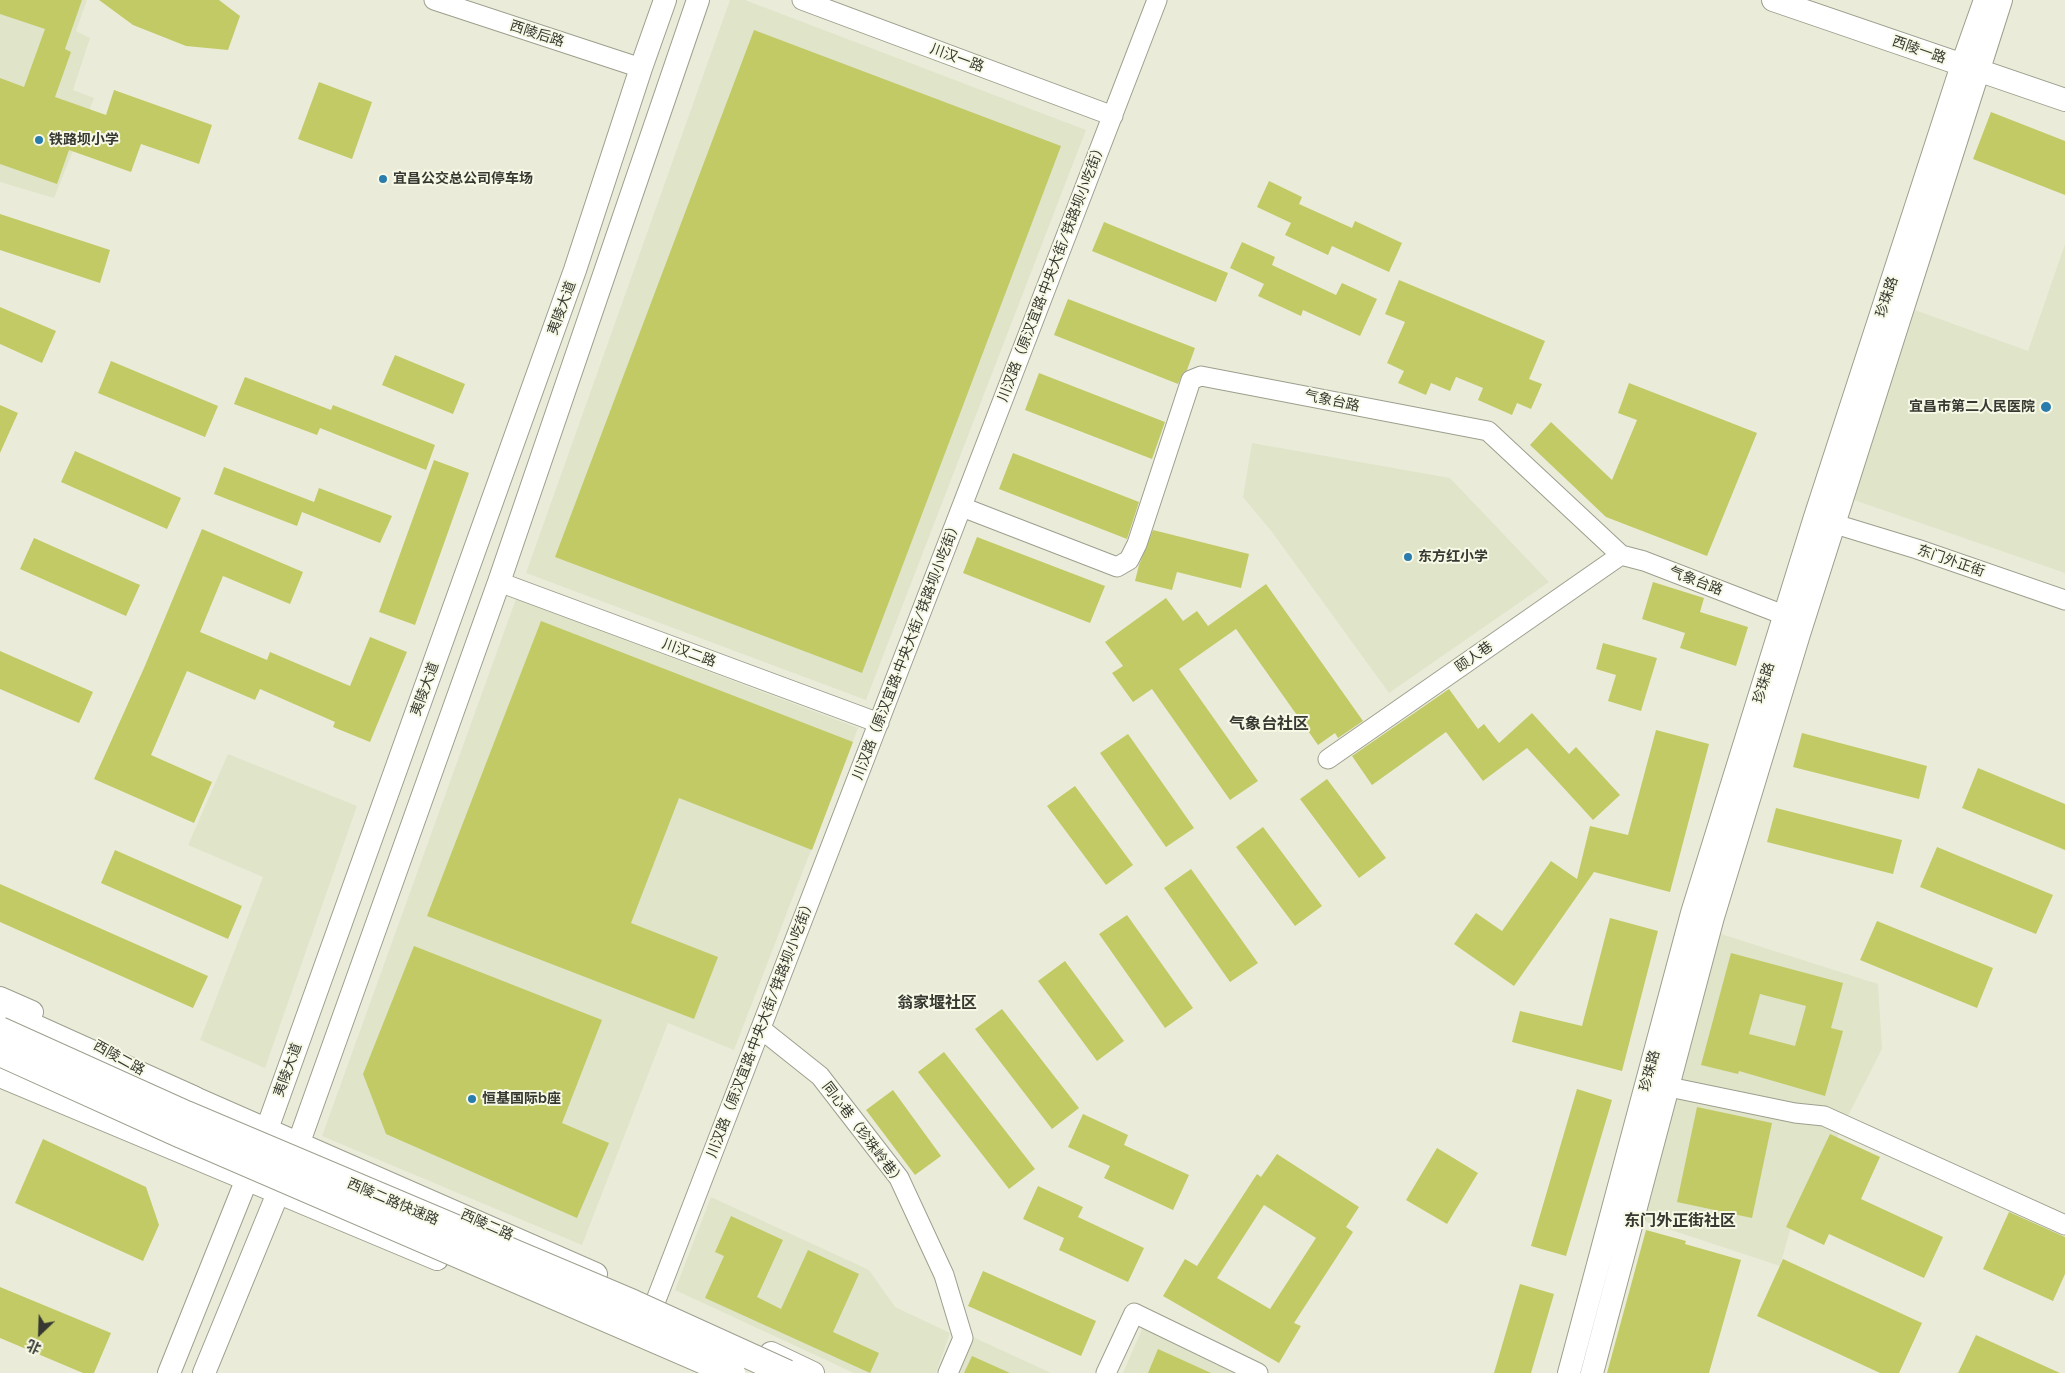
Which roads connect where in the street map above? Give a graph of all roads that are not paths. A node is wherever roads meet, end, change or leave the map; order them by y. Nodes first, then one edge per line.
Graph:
1 (434, 0) edge
2 (665, 0) edge
3 (698, 0) edge
4 (802, 0) edge
5 (1157, 0) edge
6 (1773, 0) edge
7 (1816, 0) edge
8 (1985, 0) edge
9 (2001, 0) edge
10 (1972, 60) junction
11 (641, 68) junction
12 (2065, 84) edge
13 (2065, 100) edge
14 (1112, 116) junction
15 (962, 507) junction
16 (1835, 524) junction
17 (1621, 555) junction
18 (499, 582) junction
19 (2065, 600) edge
20 (1784, 615) junction
21 (879, 723) junction
22 (1328, 759) dead end
23 (0, 998) edge
24 (0, 1012) edge
25 (761, 1029) junction
26 (0, 1030) edge
27 (0, 1053) edge
28 (0, 1066) edge
29 (0, 1076) edge
30 (1669, 1087) junction
31 (193, 1099) junction
32 (267, 1129) junction
33 (179, 1134) junction
34 (299, 1142) junction
35 (246, 1180) junction
36 (279, 1193) junction
37 (2065, 1225) edge
38 (656, 1300) junction
39 (169, 1373) edge
40 (204, 1373) edge
41 (702, 1373) edge
42 (732, 1373) edge
43 (787, 1373) edge
44 (813, 1373) edge
45 (948, 1373) edge
46 (1106, 1373) edge
47 (1258, 1373) edge
48 (1568, 1373) edge
49 (1592, 1373) edge

1 - 11 street, 西陵后路
2 - 11 main road, 夷陵大道
3 - 18 main road, 夷陵大道
4 - 14 street, 川汉一路
5 - 14 street, 川汉路（原汉宜路·中央大街/铁路坝小吃街）
6 - 10 main road, 西陵一路
7 - 10 main road, 西陵一路
8 - 10 main road, 珍珠路
9 - 10 main road, 珍珠路
10 - 12 main road, 西陵一路
10 - 13 main road, 西陵一路
10 - 16 main road, 珍珠路
10 - 20 main road, 珍珠路
11 - 32 main road, 夷陵大道
14 - 15 street, 川汉路（原汉宜路·中央大街/铁路坝小吃街）
15 - 17 street, 气象台路
15 - 21 street, 川汉路（原汉宜路·中央大街/铁路坝小吃街）
16 - 19 street, 东门外正街
16 - 30 main road, 珍珠路
17 - 20 street, 气象台路
17 - 22 street, 颐人巷
18 - 21 street, 川汉二路
18 - 34 main road, 夷陵大道
20 - 48 main road, 珍珠路
21 - 25 street, 川汉路（原汉宜路·中央大街/铁路坝小吃街）
23 - 31 main road, 西陵二路
24 - 31 highway
25 - 38 street, 川汉路（原汉宜路·中央大街/铁路坝小吃街）
25 - 45 street, 同心巷（珍珠岭巷）
26 - 43 highway, 西陵二路快速路, bridge
27 - 33 highway, 西陵二路快速路, bridge
28 - 33 highway, bridge
29 - 35 main road
30 - 37 street
30 - 49 main road, 珍珠路
31 - 32 main road, 西陵二路
32 - 34 main road, 西陵二路
32 - 35 main road, 夷陵大道
33 - 42 highway, 西陵二路快速路, bridge
34 - 36 main road, 夷陵大道
34 - 38 main road, 西陵二路
35 - 36 main road
35 - 39 main road, 夷陵大道
36 - 40 main road, 夷陵大道
36 - 41 main road
38 - 44 main road, 西陵二路
46 - 47 street

